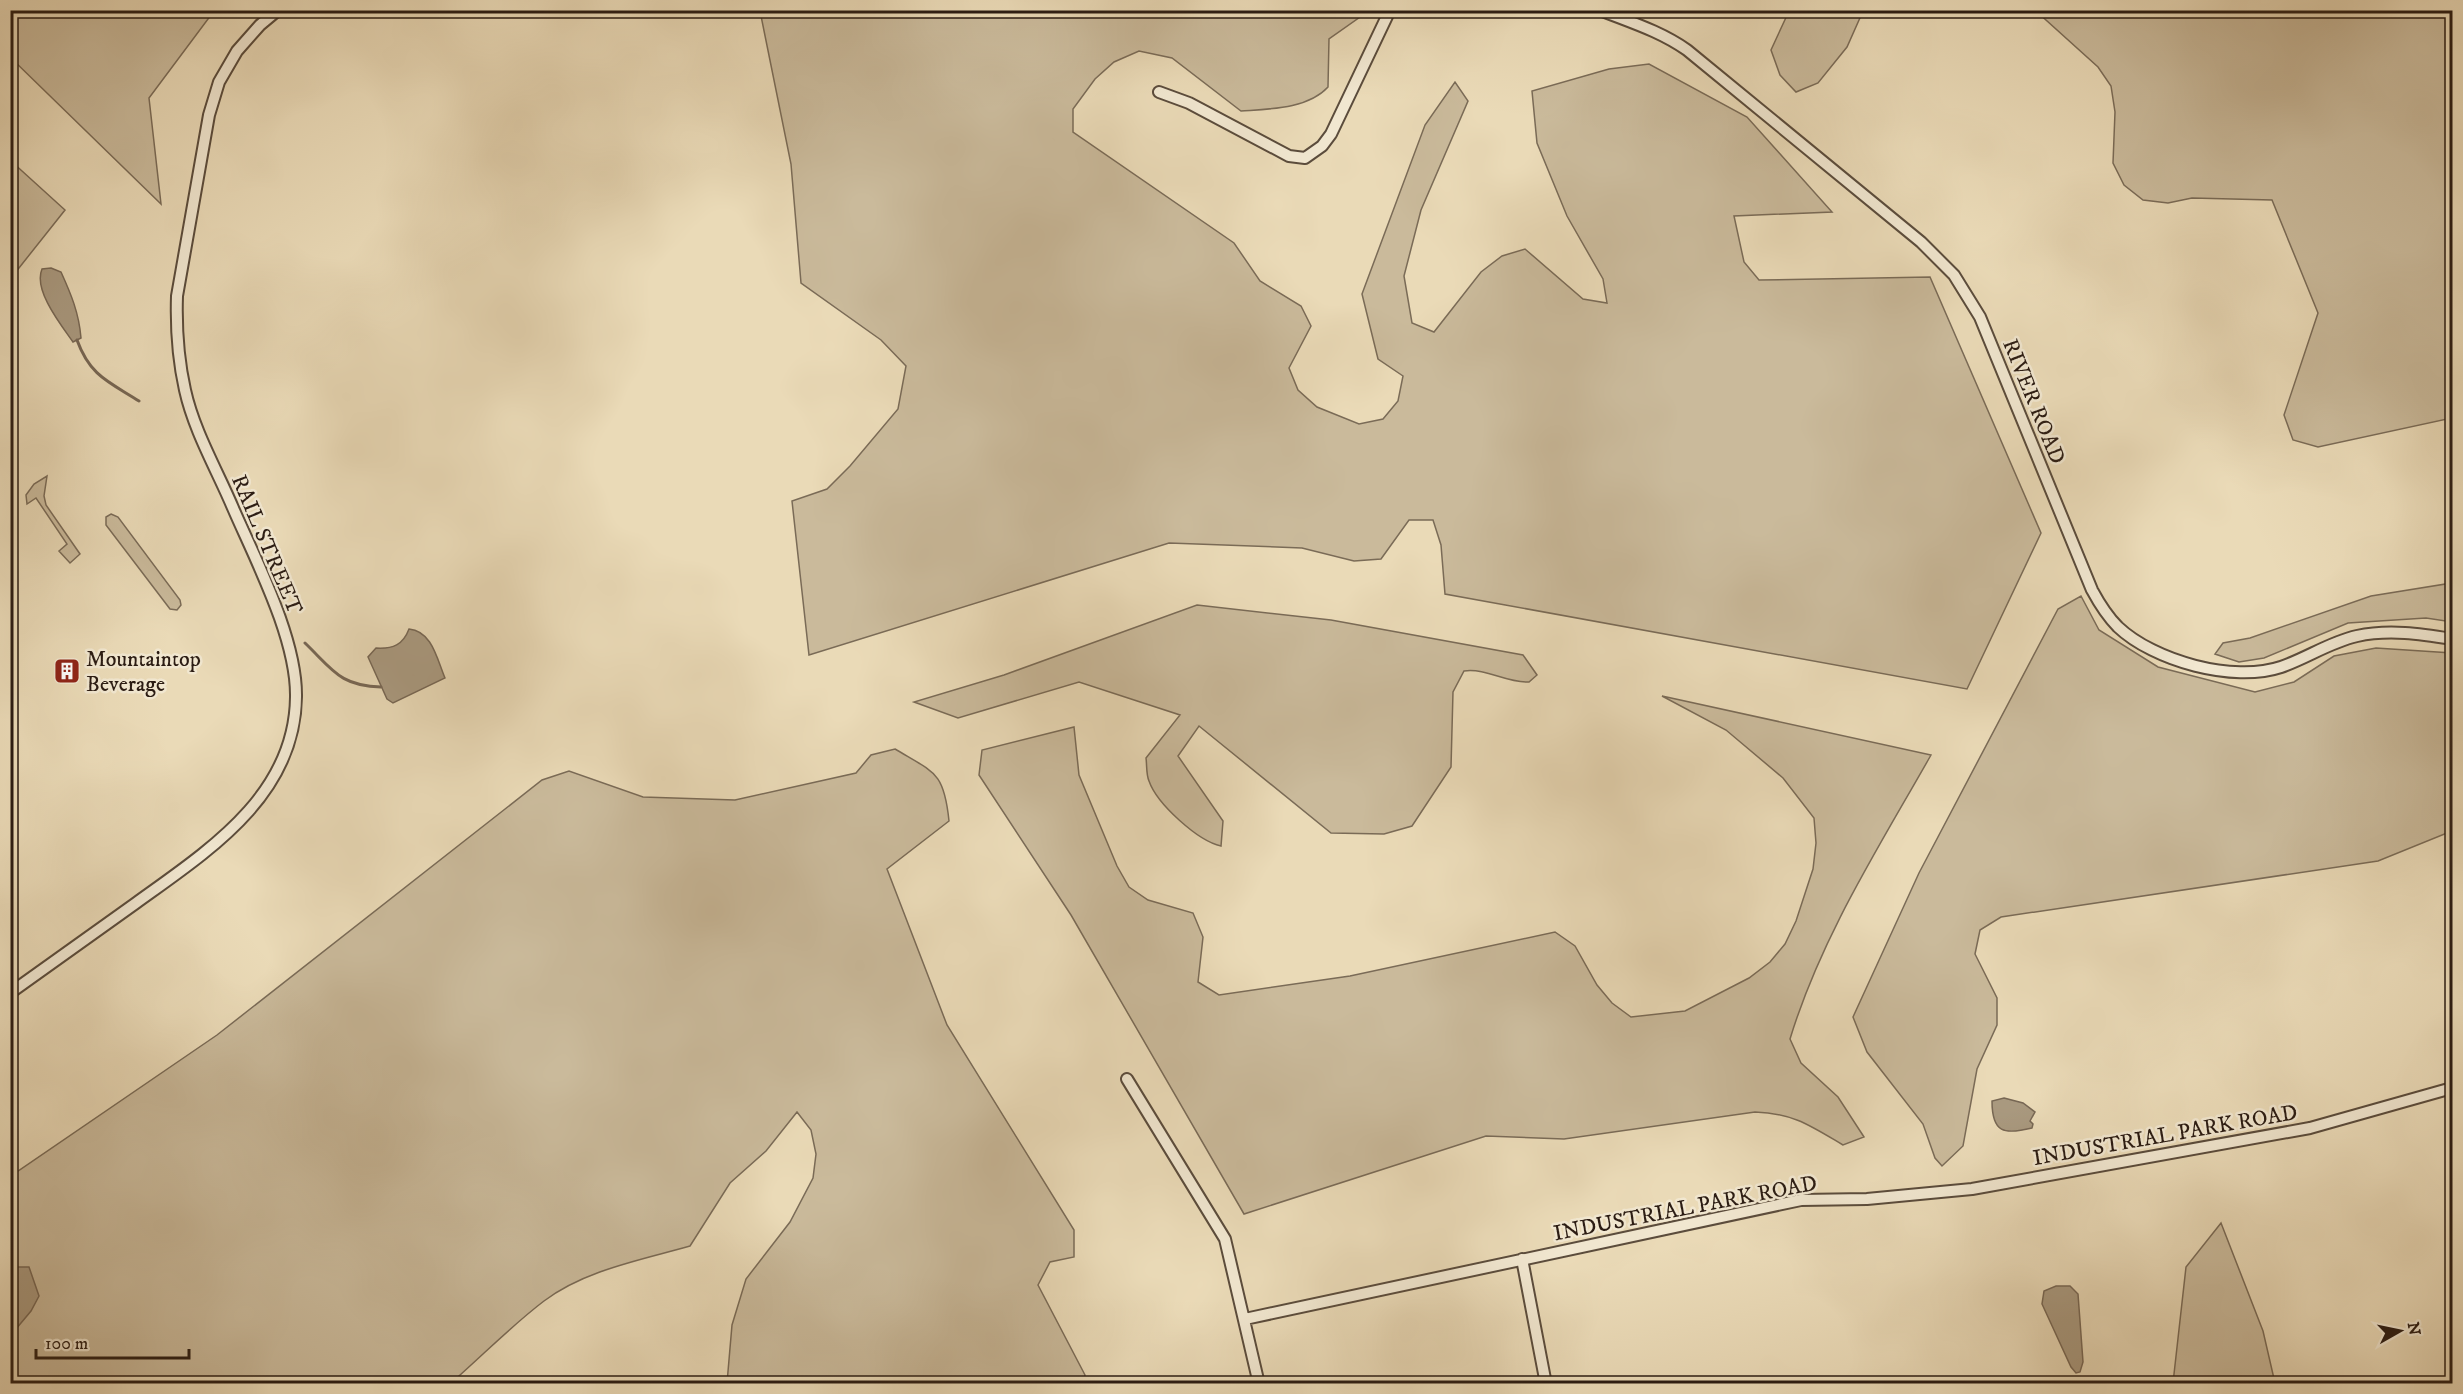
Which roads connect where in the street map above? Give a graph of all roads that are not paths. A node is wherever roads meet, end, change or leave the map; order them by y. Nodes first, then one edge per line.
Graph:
1 (278, 10) edge
2 (1390, 10) edge
3 (1600, 10) edge
4 (1159, 92) dead end
5 (2452, 639) edge
6 (10, 993) edge
7 (1127, 1080) dead end
8 (2452, 1088) edge
9 (1522, 1259) junction
10 (1245, 1319) junction
11 (1259, 1383) edge
12 (1546, 1383) edge

1 - 6 street, RAIL STREET
2 - 4 street
3 - 5 street, RIVER ROAD
7 - 10 street
8 - 9 street, INDUSTRIAL PARK ROAD
9 - 10 street, INDUSTRIAL PARK ROAD
9 - 12 street
10 - 11 street

